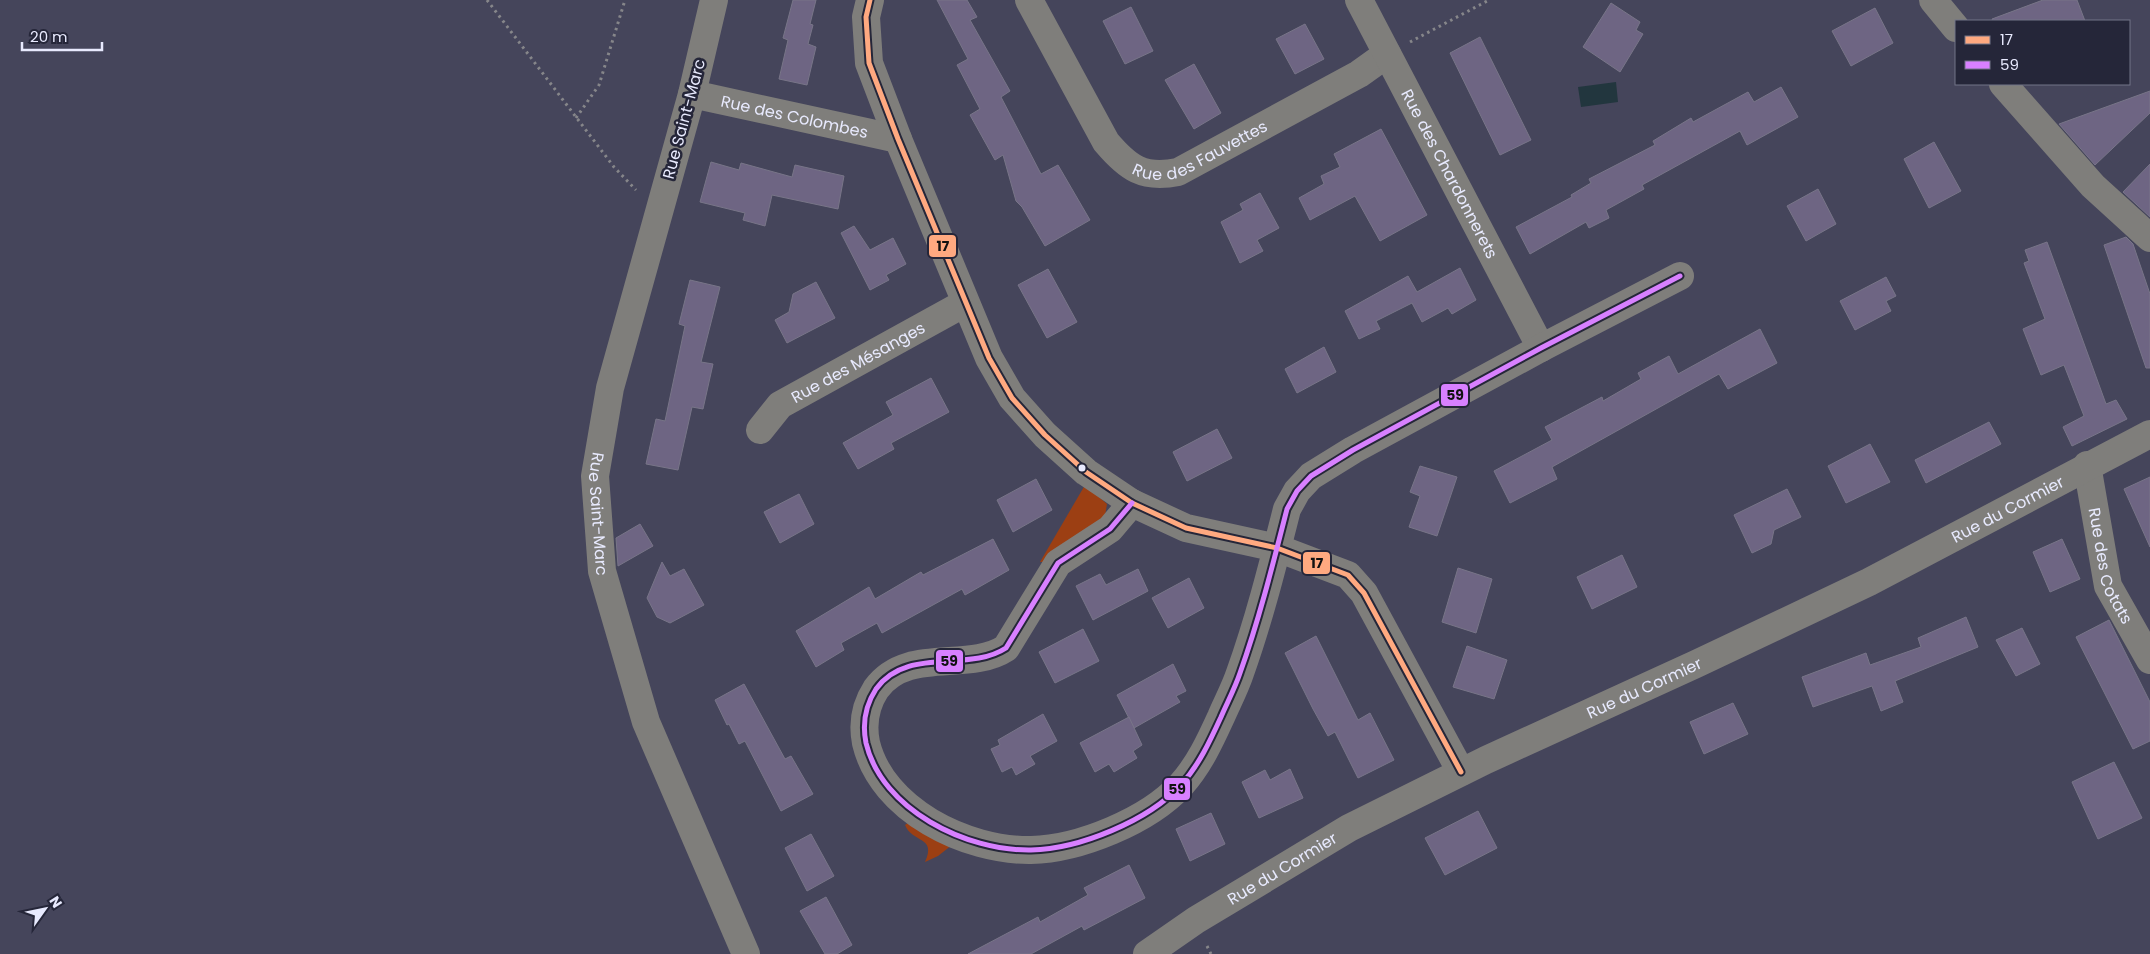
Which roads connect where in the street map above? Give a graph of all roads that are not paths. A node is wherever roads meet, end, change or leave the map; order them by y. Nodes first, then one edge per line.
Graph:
1 (714, 0) edge
2 (870, 0) edge
3 (1029, 0) edge
4 (1359, 0) edge
5 (1933, 0) edge
6 (1955, 27) edge
7 (1387, 54) junction
8 (2004, 85) edge
9 (692, 94) junction
10 (898, 139) junction
11 (2150, 238) edge
12 (1680, 276) dead end
13 (965, 302) junction
14 (1541, 348) junction
15 (760, 430) dead end
16 (2150, 434) edge
17 (2088, 465) junction
18 (1132, 503) junction
19 (1277, 548) junction
20 (2150, 660) edge
21 (1461, 772) junction
22 (746, 954) edge
23 (1147, 954) edge

1 - 9 street, Rue Saint-Marc
2 - 10 street
3 - 7 street, Rue des Fauvettes
4 - 7 street, Rue des Chardonnerets
5 - 6 street
7 - 14 street, Rue des Chardonnerets
8 - 11 street
9 - 10 street, Rue des Colombes
9 - 22 street, Rue Saint-Marc
10 - 13 street
12 - 14 street
13 - 15 street, Rue des Mésanges
13 - 18 street
14 - 19 street
16 - 17 street, Rue du Cormier
17 - 20 street, Rue des Cotats
17 - 21 street, Rue du Cormier
18 - 19 street
18 - 19 street
19 - 21 street
21 - 23 street, Rue du Cormier

